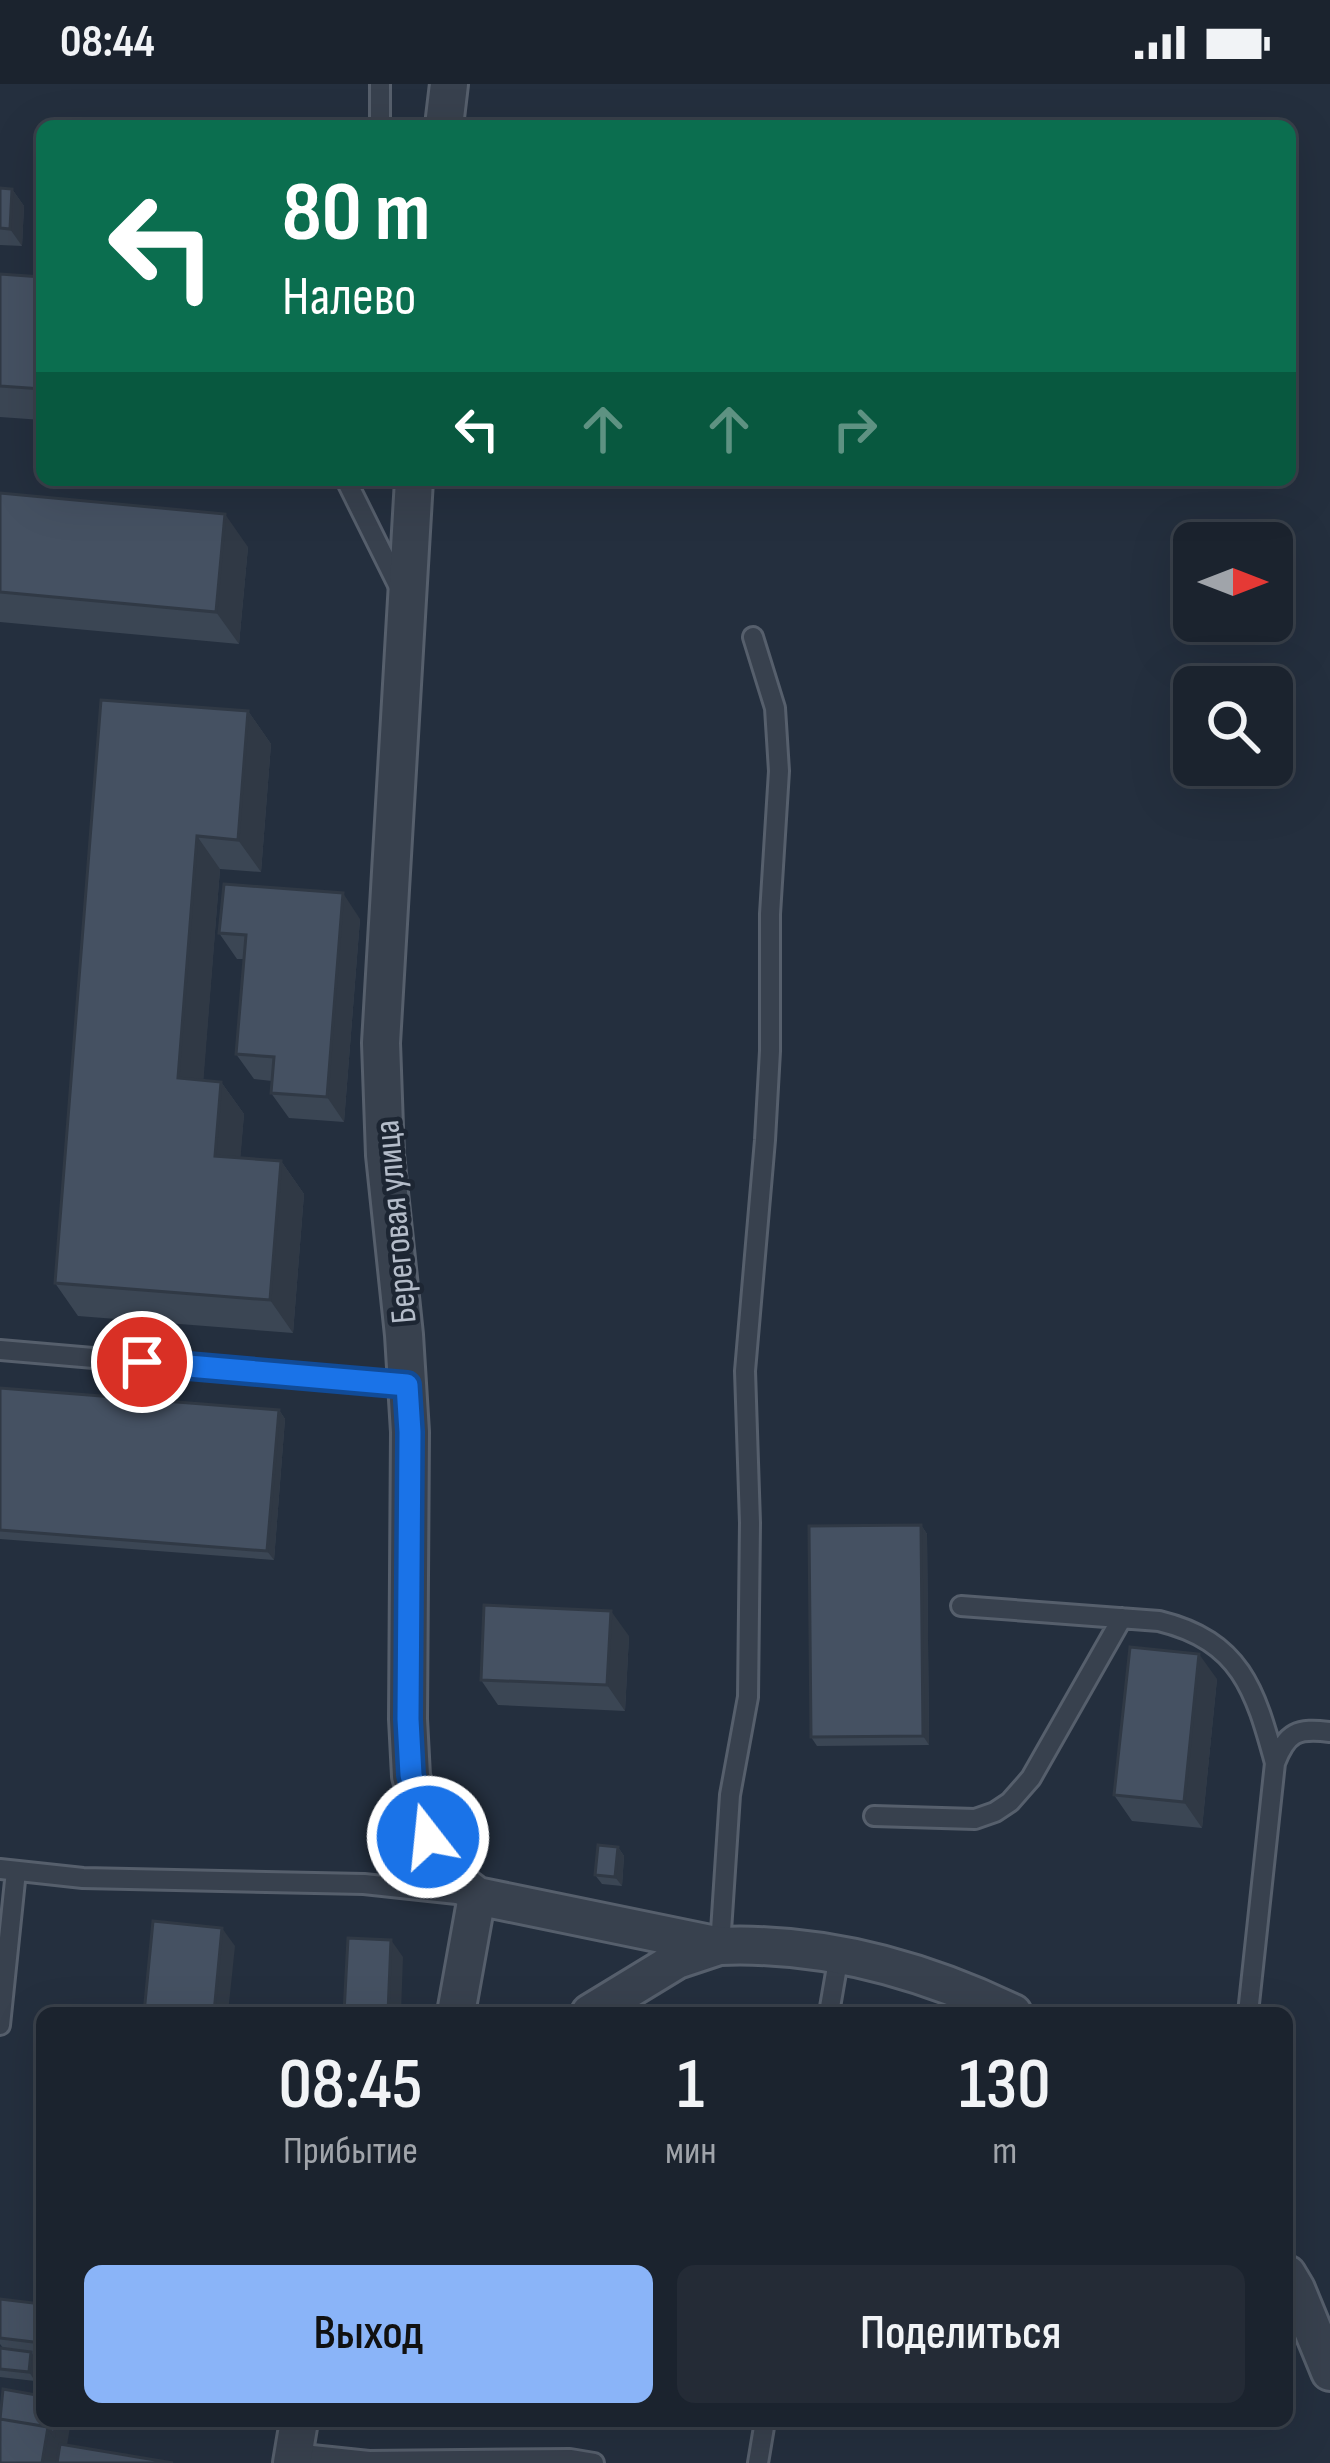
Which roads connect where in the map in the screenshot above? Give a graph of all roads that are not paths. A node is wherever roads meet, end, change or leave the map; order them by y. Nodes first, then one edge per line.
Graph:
1 (380, 84) edge
2 (448, 84) edge
3 (380, 120) edge
4 (445, 120) edge
5 (349, 486) edge
6 (414, 486) edge
7 (407, 604) junction
8 (753, 637) dead end
9 (0, 1350) edge
10 (407, 1385) junction
11 (961, 1606) dead end
12 (1122, 1618) junction
13 (1330, 1732) edge
14 (1275, 1763) junction
15 (874, 1816) dead end
16 (8, 1870) edge
17 (477, 1896) junction
18 (720, 1946) junction
19 (838, 1955) junction
20 (457, 2007) edge
21 (600, 2007) edge
22 (830, 2007) edge
23 (997, 2007) edge
24 (1248, 2007) edge
25 (0, 2024) edge
26 (1293, 2285) edge
27 (1330, 2372) edge
28 (764, 2427) edge
29 (295, 2446) edge
30 (594, 2463) edge
31 (758, 2463) edge

1 - 3 lane
2 - 4 street
5 - 7 lane
6 - 7 street, Береговая улица
7 - 10 street, Береговая улица
8 - 18 lane
9 - 10 lane
10 - 17 street, Береговая улица
11 - 12 lane
12 - 14 lane
12 - 15 lane
13 - 14 lane
14 - 24 lane
16 - 17 lane
16 - 25 lane
17 - 18 street
17 - 20 street
18 - 19 street
18 - 21 street
19 - 22 lane
19 - 23 street
26 - 27 street
28 - 31 lane
29 - 30 lane

